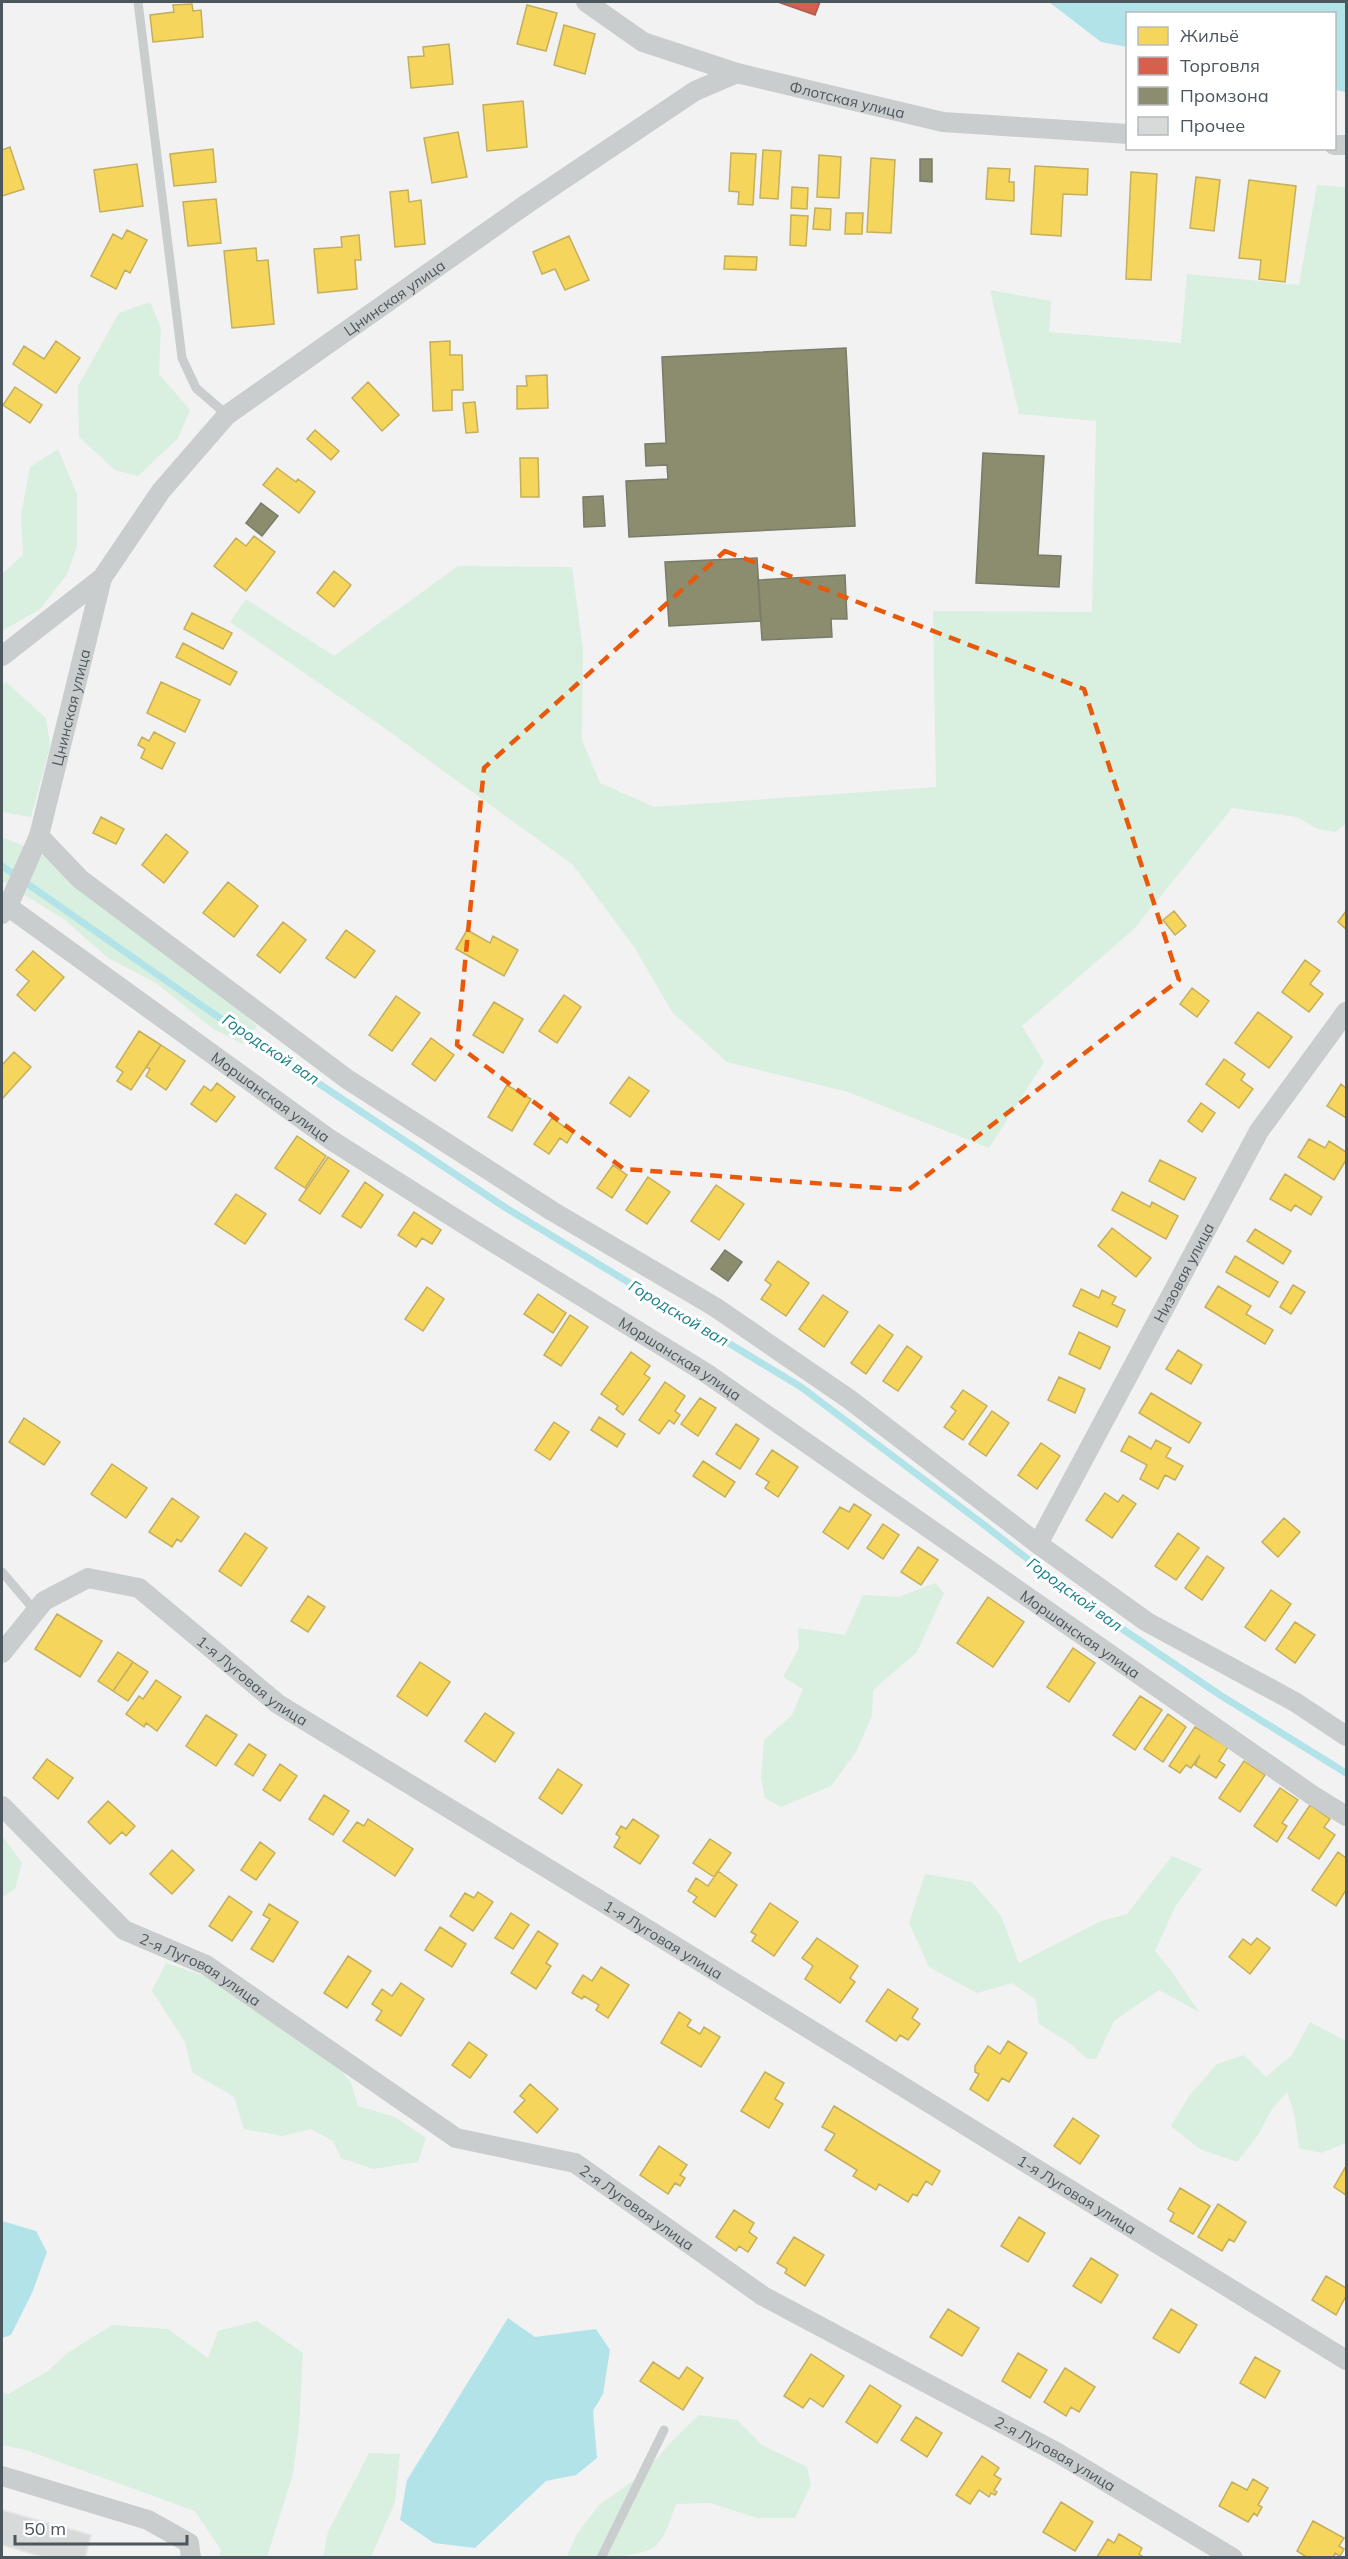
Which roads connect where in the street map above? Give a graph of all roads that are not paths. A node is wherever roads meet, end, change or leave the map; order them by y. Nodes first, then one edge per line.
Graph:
1 (138, 2) edge
2 (586, 2) edge
3 (737, 73) junction
4 (1126, 134) edge
5 (227, 415) junction
6 (102, 578) junction
7 (2, 656) edge
8 (39, 836) junction
9 (7, 903) edge
10 (1347, 1012) edge
11 (1038, 1544) junction
12 (2, 1572) edge
13 (36, 1611) junction
14 (2, 1653) edge
15 (1347, 1736) edge
16 (2, 1806) edge
17 (1347, 1816) edge
18 (1347, 2360) edge
19 (664, 2430) dead end
20 (2, 2476) edge
21 (191, 2558) edge
22 (601, 2558) edge
23 (1233, 2558) edge

1 - 5 lane
2 - 3 street, Флотская улица
3 - 4 street, Флотская улица
3 - 5 street, Цнинская улица
5 - 6 street, Цнинская улица
6 - 7 street, Цнинская улица
6 - 8 street, Цнинская улица
8 - 9 street, Цнинская улица
8 - 11 street
9 - 17 street, Моршанская улица
10 - 11 street, Низовая улица
11 - 15 street
12 - 13 lane
13 - 14 street, 1-я Луговая улица
13 - 18 street, 1-я Луговая улица
16 - 23 street, 2-я Луговая улица
19 - 22 lane
20 - 21 street

